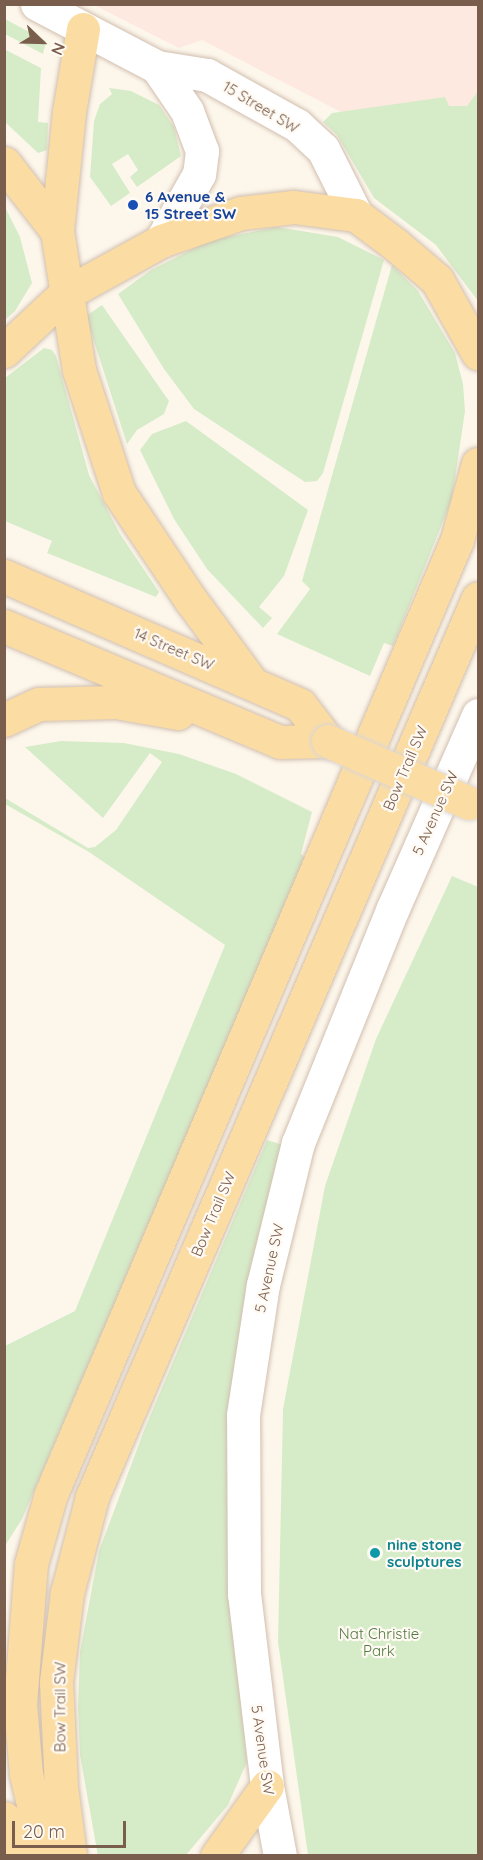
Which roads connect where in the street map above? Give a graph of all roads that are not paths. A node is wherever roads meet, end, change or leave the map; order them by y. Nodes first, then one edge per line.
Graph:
1 (37, 4) edge
2 (82, 29) junction
3 (157, 67) junction
4 (4, 163) edge
5 (356, 215) junction
6 (57, 231) junction
7 (161, 241) junction
8 (65, 294) junction
9 (4, 351) edge
10 (478, 353) edge
11 (478, 464) edge
12 (4, 576) edge
13 (478, 598) edge
14 (4, 626) edge
15 (252, 683) junction
16 (478, 715) edge
17 (4, 720) edge
18 (235, 723) junction
19 (328, 741) junction
20 (474, 805) edge
21 (32, 1564) junction
22 (4, 1582) edge
23 (267, 1786) junction
24 (4, 1818) edge
25 (18, 1856) edge
26 (45, 1856) edge
27 (70, 1856) edge
28 (217, 1856) edge
29 (280, 1856) edge

1 - 2 street, 15 Street SW
2 - 3 street, 15 Street SW
2 - 6 main road
3 - 5 street, 15 Street SW
3 - 7 street, 15 Street SW
4 - 6 main road
5 - 7 main road
5 - 10 main road
6 - 8 main road
7 - 8 main road
8 - 9 main road
8 - 15 main road
11 - 21 main road
12 - 15 main road, 14 Street SW
13 - 27 main road, Bow Trail SW
14 - 18 main road, 14 Street SW
15 - 19 main road, 14 Street SW
16 - 23 street, 5 Avenue SW
17 - 18 main road
18 - 19 main road, 14 Street SW
19 - 20 main road, 14 Street SW, bridge
21 - 22 main road
21 - 26 main road
23 - 28 main road
23 - 29 street, 5 Avenue SW
24 - 25 main road

